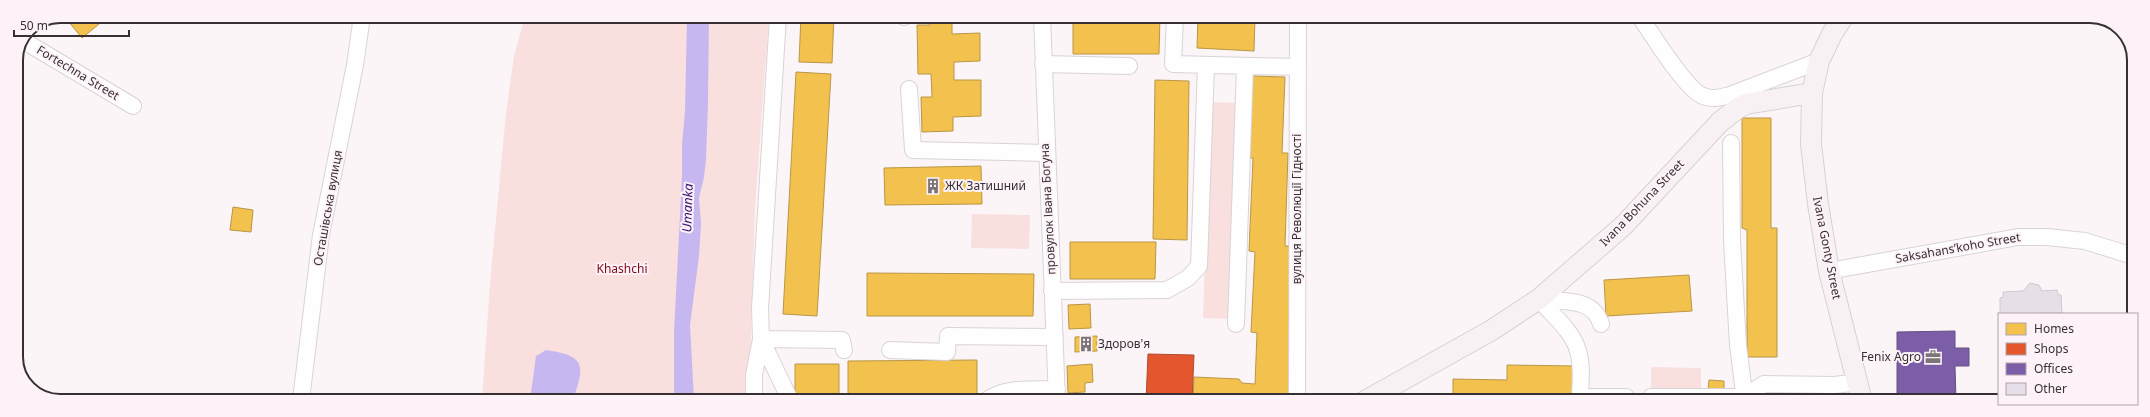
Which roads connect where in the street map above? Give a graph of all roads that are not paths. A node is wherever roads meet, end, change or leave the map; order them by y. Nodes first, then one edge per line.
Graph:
1 (361, 23) edge
2 (778, 23) edge
3 (1042, 23) edge
4 (1175, 23) edge
5 (1298, 23) edge
6 (1644, 23) edge
7 (1839, 23) edge
8 (27, 43) edge
9 (1818, 61) junction
10 (1043, 64) junction
11 (1206, 65) junction
12 (1129, 66) dead end
13 (1245, 66) junction
14 (1297, 67) junction
15 (909, 89) dead end
16 (1812, 93) junction
17 (133, 106) dead end
18 (1731, 143) dead end
19 (1046, 153) junction
20 (2127, 254) edge
21 (1830, 271) junction
22 (1052, 291) junction
23 (1539, 300) junction
24 (1236, 324) dead end
25 (1602, 324) dead end
26 (1055, 337) junction
27 (760, 339) junction
28 (844, 350) dead end
29 (890, 350) dead end
30 (1860, 391) edge
31 (302, 394) edge
32 (754, 394) edge
33 (787, 394) edge
34 (996, 394) edge
35 (1045, 394) edge
36 (1057, 394) edge
37 (1297, 394) edge
38 (1378, 394) edge
39 (1581, 394) edge
40 (1744, 394) edge
41 (1751, 394) edge

1 - 31 street, Осташівська вулиця
2 - 27 street
3 - 10 street, провулок Івана Богуна
4 - 11 street
5 - 14 street, вулиця Революції Гідності
6 - 9 street
7 - 9 main road
8 - 17 street, Fortechna Street
9 - 16 main road
10 - 12 street
10 - 19 street, провулок Івана Богуна
11 - 13 street
11 - 22 street
13 - 14 street
13 - 24 street
14 - 37 street, вулиця Революції Гідності
15 - 19 street
16 - 21 main road, Ivana Gonty Street
16 - 23 main road, Ivana Bohuna Street
18 - 40 street
19 - 22 street, провулок Івана Богуна
20 - 21 street, Saksahansʹkoho Street
21 - 30 main road, Ivana Gonty Street
22 - 26 street, провулок Івана Богуна
23 - 25 street
23 - 38 main road, Ivana Bohuna Street
23 - 39 street
26 - 29 street
26 - 36 street, провулок Івана Богуна
27 - 28 street
27 - 32 street
27 - 33 street
30 - 41 street
34 - 35 street

